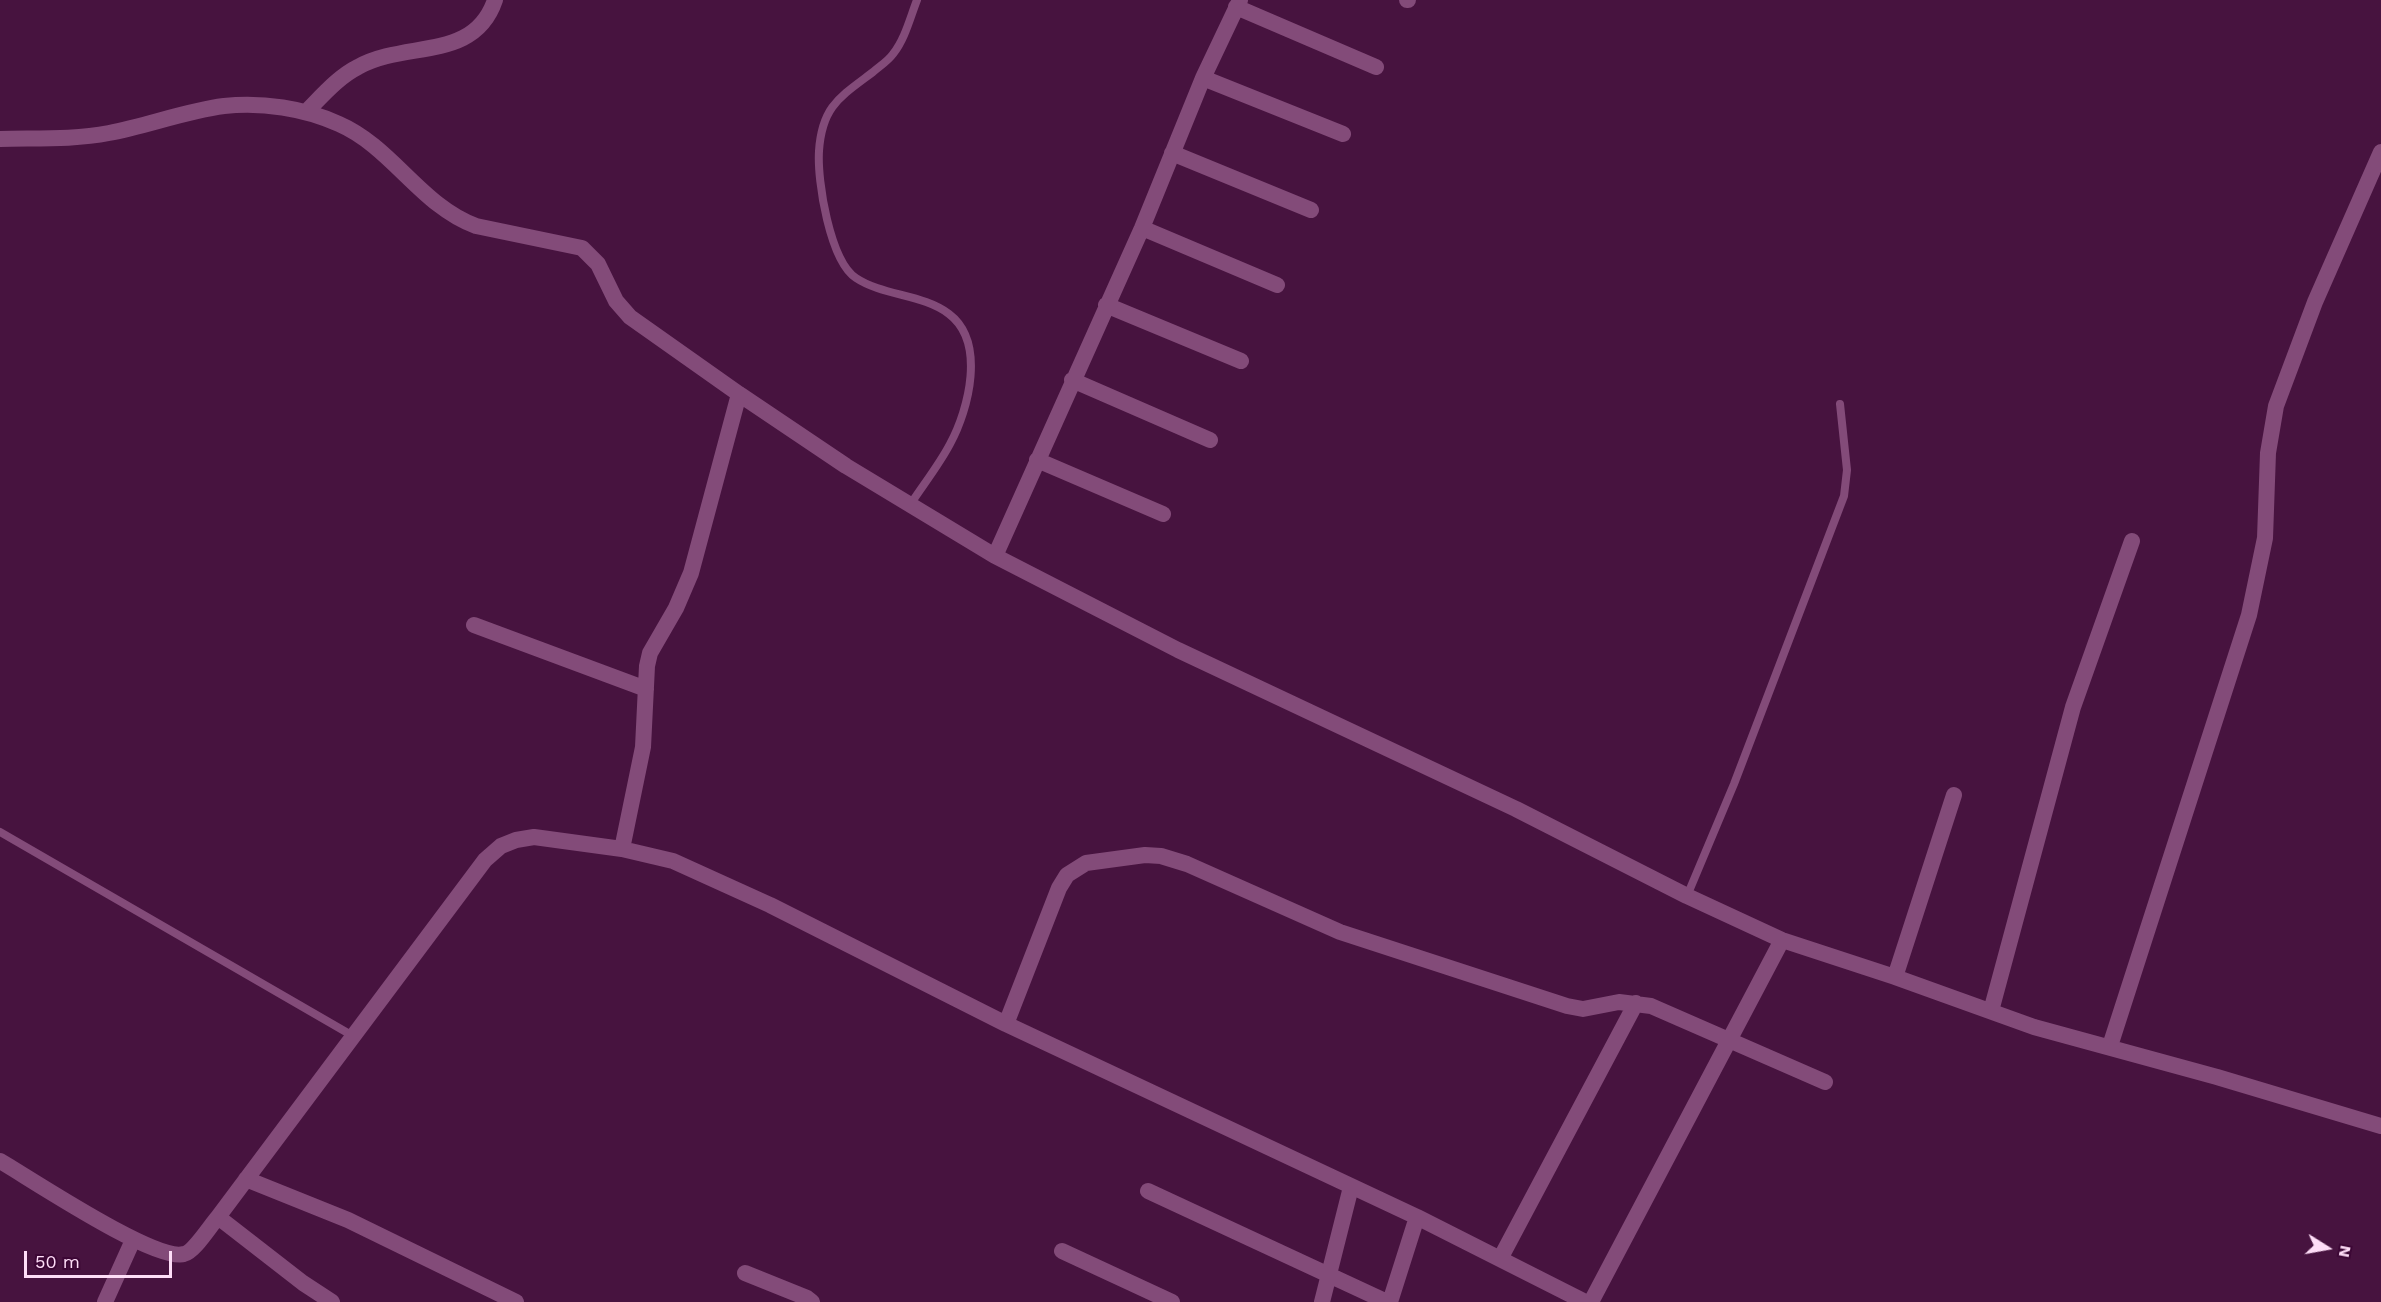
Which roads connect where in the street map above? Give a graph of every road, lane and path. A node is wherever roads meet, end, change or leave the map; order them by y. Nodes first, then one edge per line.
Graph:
1 (495, 0) edge
2 (916, 0) edge
3 (1238, 4) edge
4 (1376, 67) dead end
5 (1203, 78) junction
6 (306, 112) junction
7 (1343, 134) dead end
8 (0, 139) edge
9 (2381, 152) edge
10 (1172, 153) junction
11 (1311, 210) dead end
12 (1142, 228) junction
13 (1277, 285) dead end
14 (1106, 305) junction
15 (1241, 362) dead end
16 (1072, 380) junction
17 (739, 394) junction
18 (1840, 404) dead end
19 (1210, 440) dead end
20 (1037, 460) junction
21 (910, 505) junction
22 (1163, 514) dead end
23 (2132, 541) dead end
24 (995, 556) junction
25 (474, 625) dead end
26 (646, 689) junction
27 (1954, 795) dead end
28 (0, 832) edge
29 (622, 849) junction
30 (1687, 896) junction
31 (1782, 940) junction
32 (1895, 977) junction
33 (1636, 1003) junction
34 (1991, 1011) junction
35 (1006, 1024) junction
36 (353, 1036) junction
37 (1729, 1040) junction
38 (2110, 1046) junction
39 (1825, 1082) dead end
40 (2381, 1126) edge
41 (0, 1161) edge
42 (246, 1179) junction
43 (1351, 1187) junction
44 (1148, 1191) dead end
45 (218, 1217) junction
46 (1417, 1217) junction
47 (133, 1240) junction
48 (1062, 1251) dead end
49 (1500, 1259) junction
50 (745, 1273) dead end
51 (1329, 1275) junction
52 (105, 1302) edge
53 (332, 1302) edge
54 (516, 1302) edge
55 (812, 1302) edge
56 (1172, 1302) edge
57 (1322, 1302) edge
58 (1388, 1302) edge
59 (1585, 1302) edge
60 (1591, 1302) edge

1 - 6 street
2 - 21 lane
3 - 4 street
3 - 5 street
5 - 7 street
5 - 10 street
6 - 8 street
6 - 17 street
9 - 38 street
10 - 11 street
10 - 12 street
12 - 13 street
12 - 14 street
14 - 15 street
14 - 16 street
16 - 19 street
16 - 20 street
17 - 21 street
17 - 26 street
18 - 30 lane
20 - 22 street
20 - 24 street
21 - 24 street
23 - 34 street
24 - 30 street
25 - 26 street
26 - 29 street
27 - 32 street
28 - 36 lane
29 - 35 street
29 - 36 street
30 - 31 street
31 - 32 street
31 - 37 street
32 - 34 street
33 - 35 street
33 - 37 street
33 - 49 street
34 - 38 street
35 - 43 street
36 - 42 street
37 - 39 street
37 - 60 street
38 - 40 street
41 - 47 street
42 - 45 street
42 - 54 street
43 - 46 street
43 - 51 street
44 - 51 street
45 - 47 street
45 - 53 street
46 - 49 street
46 - 58 street
47 - 52 street
48 - 56 street
49 - 59 street
50 - 55 street
51 - 57 street
51 - 58 street

